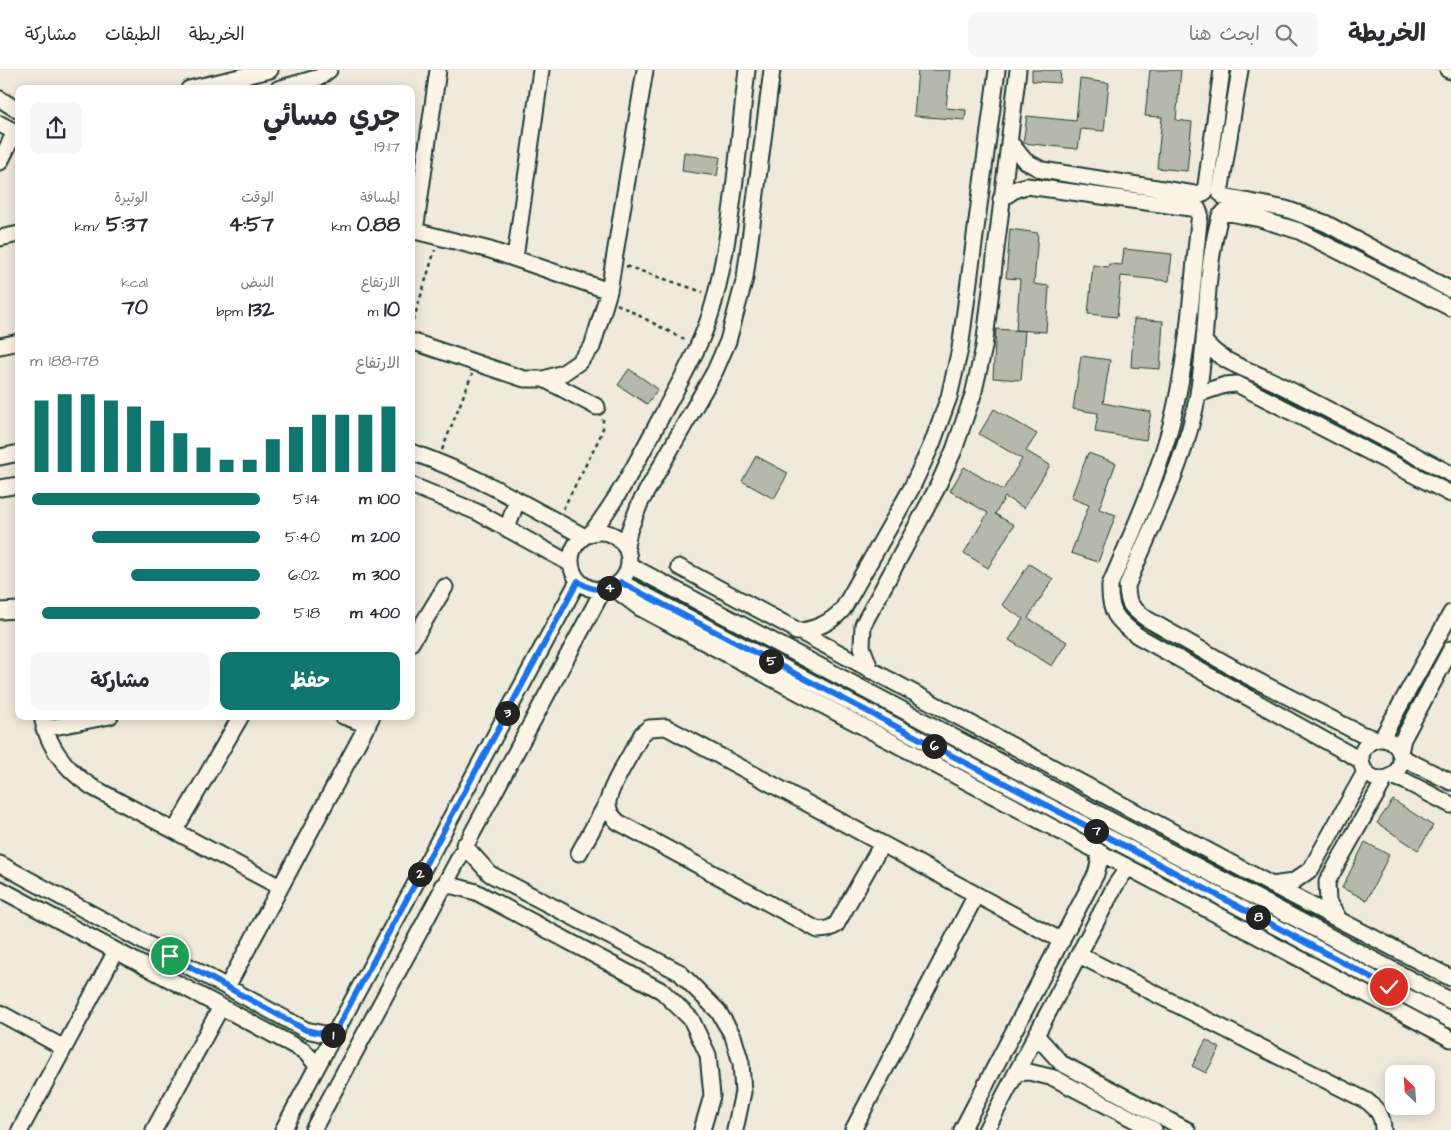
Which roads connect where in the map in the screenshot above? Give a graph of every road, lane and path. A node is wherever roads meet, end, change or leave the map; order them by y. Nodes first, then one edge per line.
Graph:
1 (270, 70) edge
2 (329, 70) edge
3 (438, 70) edge
4 (541, 70) edge
5 (645, 70) edge
6 (747, 70) edge
7 (772, 70) edge
8 (997, 70) edge
9 (1018, 70) edge
10 (1222, 70) edge
11 (1240, 70) edge
12 (206, 85) edge
13 (292, 85) edge
14 (0, 99) edge
15 (15, 108) edge
16 (0, 124) edge
17 (15, 132) edge
18 (15, 136) edge
19 (1008, 141) junction
20 (0, 162) edge
21 (1046, 170) junction
22 (1041, 188) junction
23 (1001, 200) junction
24 (1212, 203) junction
25 (415, 217) edge
26 (415, 230) edge
27 (15, 235) edge
28 (440, 236) junction
29 (0, 238) edge
30 (515, 258) junction
31 (615, 263) junction
32 (1428, 278) junction
33 (1451, 290) edge
34 (1421, 292) junction
35 (608, 295) junction
36 (716, 296) junction
37 (1451, 308) edge
38 (415, 315) edge
39 (1204, 341) junction
40 (415, 342) edge
41 (15, 343) edge
42 (0, 346) edge
43 (698, 347) junction
44 (476, 363) junction
45 (1242, 368) junction
46 (544, 379) junction
47 (1237, 384) junction
48 (1198, 394) junction
49 (597, 407) joint
50 (415, 453) edge
51 (15, 454) edge
52 (0, 457) edge
53 (438, 461) junction
54 (1451, 474) edge
55 (15, 486) edge
56 (415, 487) edge
57 (0, 488) edge
58 (1451, 494) edge
59 (517, 500) junction
60 (556, 522) junction
61 (507, 528) junction
62 (588, 534) junction
63 (626, 546) junction
64 (571, 564) junction
65 (629, 565) junction
66 (679, 567) dead end
67 (578, 581) junction
68 (612, 586) junction
69 (858, 586) junction
70 (445, 587) dead end
71 (876, 598) junction
72 (15, 610) edge
73 (0, 611) edge
74 (1451, 613) edge
75 (796, 632) junction
76 (415, 636) edge
77 (1451, 649) edge
78 (871, 670) junction
79 (72, 720) edge
80 (239, 720) edge
81 (370, 721) edge
82 (43, 723) edge
83 (1345, 726) junction
84 (1380, 738) junction
85 (1334, 746) junction
86 (1401, 754) junction
87 (1363, 766) junction
88 (1388, 778) junction
89 (1451, 782) edge
90 (468, 786) junction
91 (490, 797) junction
92 (607, 803) junction
93 (1451, 805) edge
94 (1083, 824) junction
95 (175, 830) junction
96 (1077, 840) junction
97 (882, 844) junction
98 (464, 845) junction
99 (1098, 851) junction
100 (579, 853) dead end
101 (1319, 858) junction
102 (0, 864) edge
103 (1128, 867) junction
104 (1336, 867) junction
105 (506, 884) junction
106 (1272, 885) junction
107 (442, 886) junction
108 (280, 887) junction
109 (0, 888) edge
110 (976, 895) junction
111 (496, 904) junction
112 (1340, 921) junction
113 (1062, 941) junction
114 (116, 951) junction
115 (1079, 954) junction
116 (1451, 978) edge
117 (227, 987) junction
118 (1451, 1001) edge
119 (221, 1007) junction
120 (0, 1012) edge
121 (1451, 1020) edge
122 (1036, 1035) junction
123 (333, 1036) junction
124 (1451, 1039) edge
125 (64, 1048) junction
126 (317, 1065) junction
127 (1016, 1073) junction
128 (20, 1130) edge
129 (154, 1130) edge
130 (283, 1130) edge
131 (313, 1130) edge
132 (702, 1130) edge
133 (735, 1130) edge
134 (853, 1130) edge
135 (962, 1130) edge
136 (986, 1130) edge
137 (1154, 1130) edge
138 (1187, 1130) edge
139 (1383, 1130) edge

1 - 12 street
2 - 13 street
3 - 25 street
4 - 30 street
5 - 31 street
6 - 36 street
7 - 63 street
8 - 69 street
9 - 19 street
10 - 24 street
11 - 24 street
14 - 15 street
16 - 17 street
18 - 20 street
19 - 21 street
19 - 23 street
21 - 22 street
21 - 24 street
22 - 23 street
22 - 24 street
23 - 71 street
24 - 32 street
24 - 34 street
24 - 39 street
24 - 85 street
26 - 28 street
27 - 29 street
28 - 30 street
28 - 38 path
30 - 35 street
31 - 35 street
31 - 36 path
32 - 33 street
32 - 34 street
34 - 37 street
35 - 43 path
35 - 46 street
36 - 43 street
39 - 45 street
39 - 48 street
40 - 44 street
41 - 42 street
43 - 62 street
44 - 46 street
44 - 53 path
45 - 47 street
45 - 54 street
46 - 49 street
47 - 48 street
47 - 58 street
48 - 83 street
49 - 60 path
50 - 53 street
51 - 52 street
53 - 59 street
55 - 57 street
56 - 61 street
59 - 60 street
59 - 61 street
60 - 62 street
61 - 64 street
62 - 63 street
62 - 64 street
63 - 65 street
64 - 67 street
65 - 68 street
65 - 118 street
66 - 75 street
67 - 68 street
67 - 90 street
68 - 91 street
68 - 94 street
68 - 96 street
69 - 71 street
69 - 75 street
70 - 76 street
71 - 78 street
72 - 73 street
74 - 84 street
75 - 78 street
77 - 86 street
78 - 106 street
79 - 82 street
80 - 95 street
81 - 108 street
82 - 95 street
83 - 84 street
83 - 85 street
84 - 86 street
84 - 87 street
85 - 87 street
86 - 88 street
86 - 89 street
87 - 88 street
87 - 101 street
88 - 93 street
88 - 104 street
90 - 91 street
90 - 123 street
91 - 98 street
92 - 97 street
92 - 97 street
92 - 100 street
94 - 96 street
94 - 121 street
95 - 108 street
96 - 99 street
97 - 110 street
98 - 105 street
98 - 107 street
99 - 103 street
99 - 113 street
101 - 104 street
101 - 106 street
102 - 117 street
103 - 115 street
103 - 124 street
104 - 112 street
105 - 111 street
105 - 133 street
106 - 112 street
107 - 111 street
107 - 131 street
108 - 117 street
109 - 114 street
110 - 113 street
110 - 134 street
111 - 132 street
112 - 116 street
113 - 135 street
114 - 119 street
114 - 125 street
115 - 122 street
115 - 139 street
117 - 123 street
119 - 126 street
119 - 129 street
120 - 125 street
122 - 127 street
122 - 138 street
123 - 126 street
125 - 128 street
126 - 130 street
127 - 136 street
127 - 137 street

